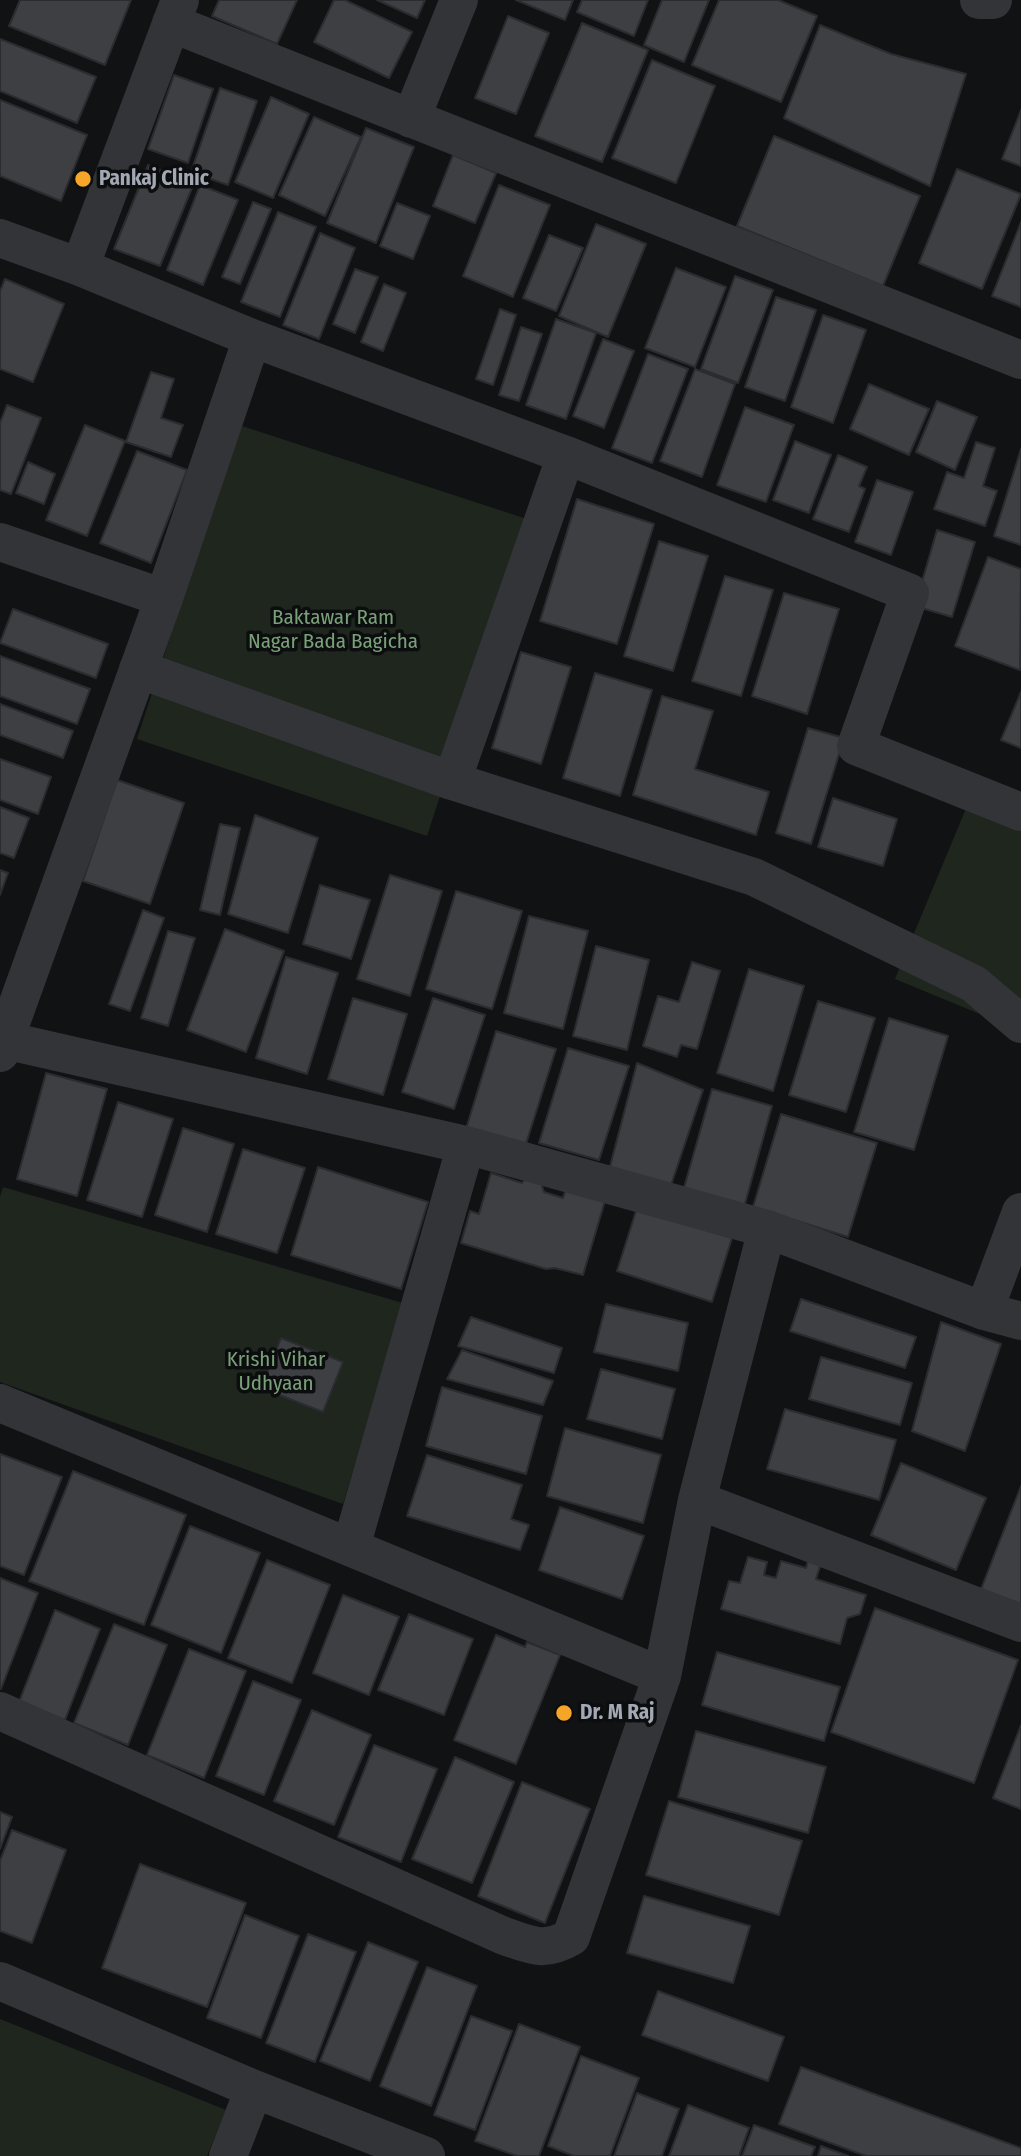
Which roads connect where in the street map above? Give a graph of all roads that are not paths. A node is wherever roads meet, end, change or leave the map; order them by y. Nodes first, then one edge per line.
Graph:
1 (458, 0) edge
2 (979, 0) edge
3 (993, 0) edge
4 (175, 11) edge
5 (411, 119) junction
6 (0, 238) edge
7 (80, 267) junction
8 (252, 338) junction
9 (1021, 359) edge
10 (566, 455) junction
11 (0, 542) edge
12 (164, 598) junction
13 (138, 669) junction
14 (452, 781) junction
15 (1021, 812) edge
16 (1021, 1024) edge
17 (1, 1044) edge
18 (466, 1145) junction
19 (1021, 1212) edge
20 (767, 1230) junction
21 (984, 1311) junction
22 (1021, 1321) edge
23 (0, 1403) edge
24 (697, 1500) junction
25 (351, 1547) junction
26 (1021, 1623) edge
27 (662, 1675) junction
28 (0, 1711) edge
29 (0, 1981) edge
30 (254, 2090) junction
31 (228, 2156) edge
32 (426, 2156) edge

1 - 5 street
2 - 3 street
4 - 5 street
4 - 7 street
5 - 9 street
6 - 7 street
7 - 8 street
8 - 10 street
8 - 12 street
10 - 14 street
10 - 15 street
11 - 12 street
12 - 13 street
13 - 14 street
13 - 17 street
14 - 16 street
17 - 18 street
18 - 20 street
18 - 25 street
19 - 21 street
20 - 21 street
20 - 24 street
21 - 22 street
23 - 25 street
24 - 26 street
24 - 27 street
25 - 27 street
27 - 28 street
29 - 30 street
30 - 31 street
30 - 32 street

